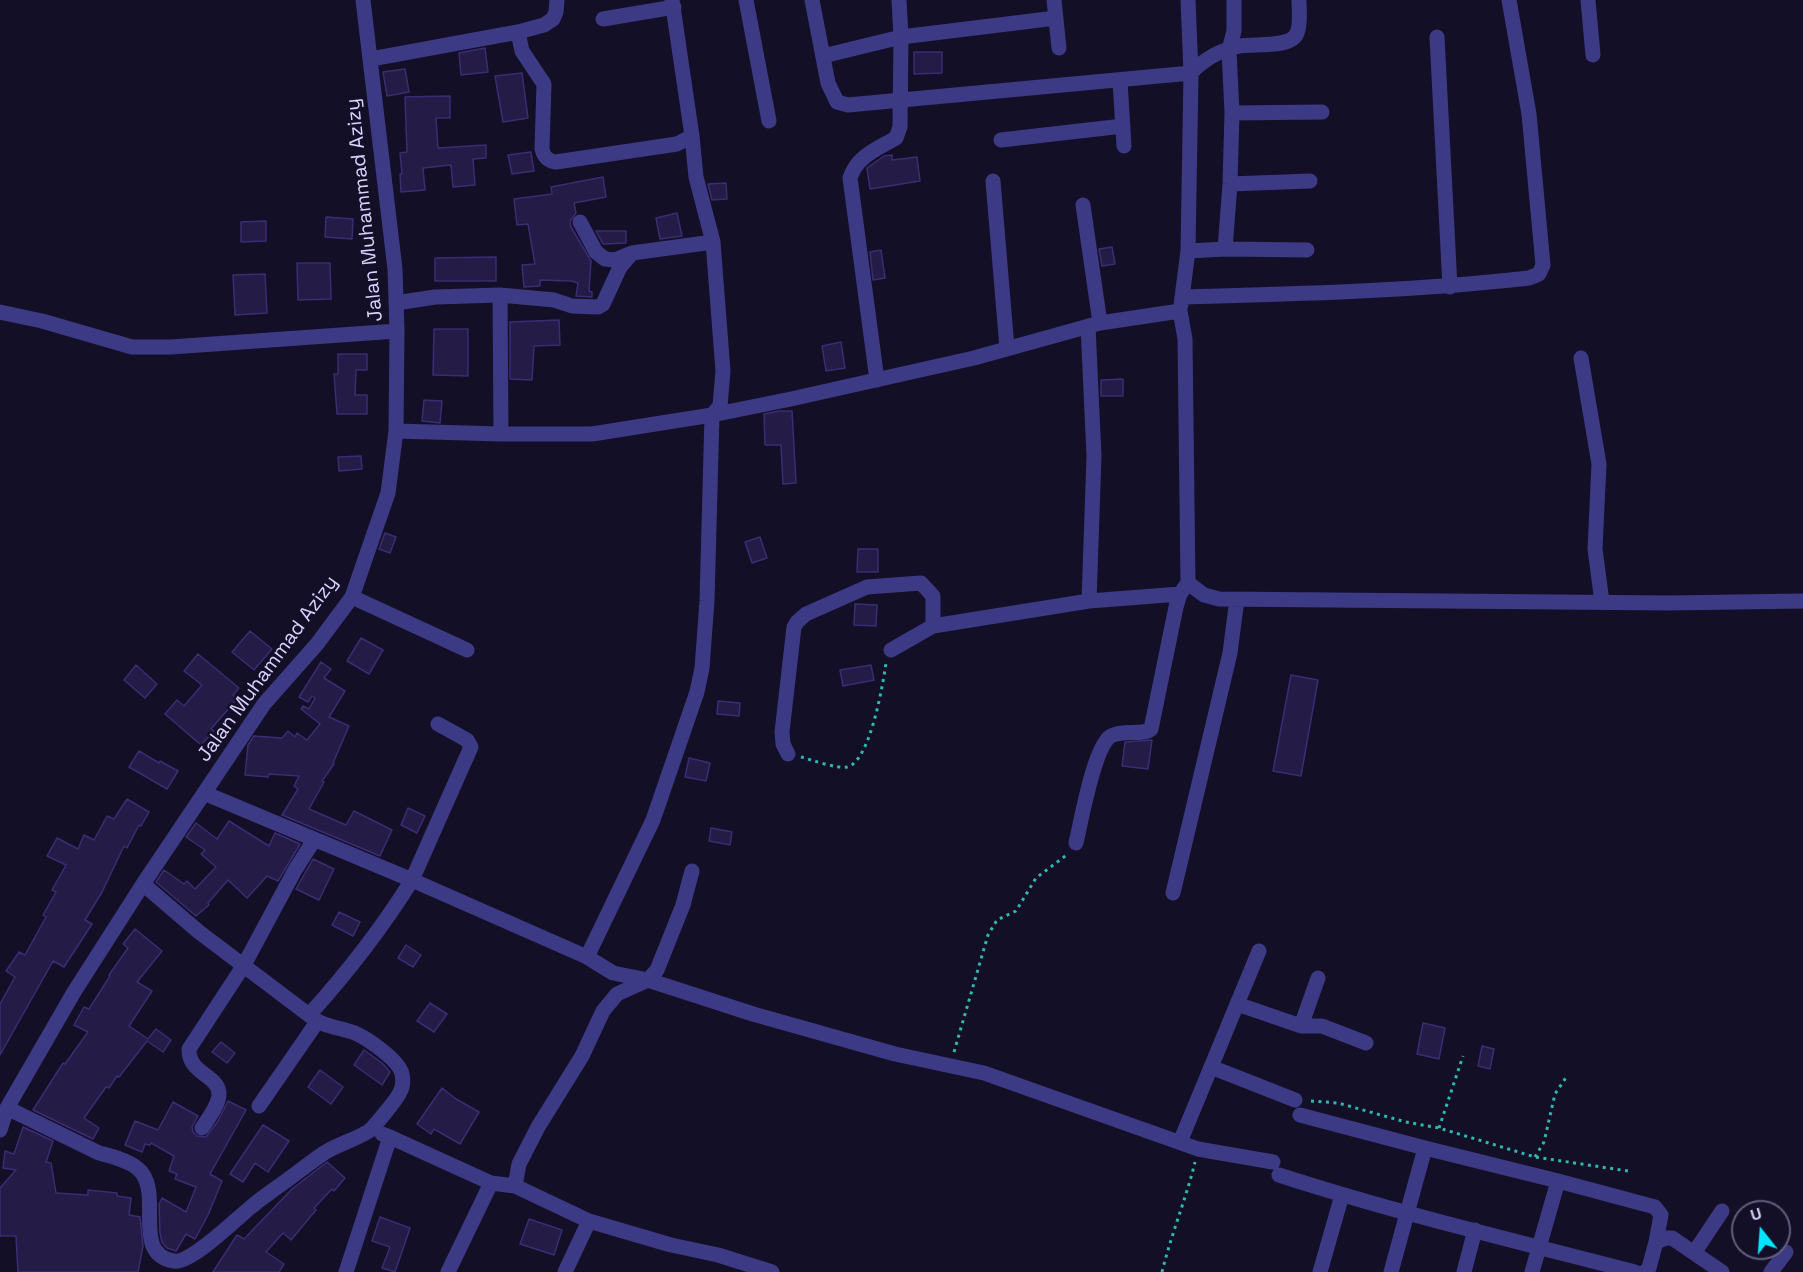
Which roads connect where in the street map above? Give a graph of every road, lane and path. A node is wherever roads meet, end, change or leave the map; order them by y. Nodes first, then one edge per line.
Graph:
1 (363, 0) edge
2 (557, 0) edge
3 (746, 0) edge
4 (812, 0) edge
5 (899, 0) edge
6 (1054, 0) edge
7 (1188, 0) edge
8 (1234, 0) edge
9 (1299, 0) edge
10 (1509, 0) edge
11 (1588, 0) edge
12 (673, 3) edge
13 (1056, 18) junction
14 (603, 19) dead end
15 (518, 32) junction
16 (902, 37) junction
17 (1437, 37) dead end
18 (1059, 48) dead end
19 (1228, 50) junction
20 (1593, 55) dead end
21 (823, 56) junction
22 (371, 59) junction
23 (1191, 73) junction
24 (1120, 81) junction
25 (901, 101) junction
26 (1322, 112) dead end
27 (1232, 113) junction
28 (769, 122) dead end
29 (1123, 126) junction
30 (692, 136) junction
31 (1000, 140) dead end
32 (1124, 146) dead end
33 (993, 181) dead end
34 (1310, 181) dead end
35 (1230, 184) junction
36 (1083, 205) dead end
37 (580, 222) dead end
38 (712, 242) junction
39 (1225, 249) junction
40 (1307, 250) dead end
41 (1188, 251) junction
42 (632, 254) junction
43 (1450, 287) junction
44 (500, 295) junction
45 (396, 303) junction
46 (1181, 304) junction
47 (0, 312) edge
48 (1094, 324) junction
49 (398, 331) junction
50 (1007, 348) junction
51 (1581, 358) dead end
52 (876, 380) junction
53 (712, 415) junction
54 (396, 431) junction
55 (501, 434) junction
56 (1184, 588) junction
57 (352, 597) junction
58 (1237, 599) junction
59 (1089, 601) junction
60 (1803, 601) edge
61 (1602, 602) junction
62 (933, 626) junction
63 (467, 650) dead end
64 (891, 651) joint
65 (438, 724) dead end
66 (788, 754) joint
67 (204, 793) junction
68 (314, 840) junction
69 (1076, 843) joint
70 (692, 871) dead end
71 (412, 880) junction
72 (143, 884) junction
73 (1173, 893) dead end
74 (1259, 951) dead end
75 (587, 957) junction
76 (244, 965) junction
77 (613, 973) junction
78 (1318, 978) dead end
79 (648, 980) junction
80 (617, 994) junction
81 (1237, 1004) junction
82 (313, 1019) junction
83 (1301, 1026) junction
84 (1366, 1043) dead end
85 (1463, 1056) dead end
86 (951, 1066) junction
87 (1211, 1067) junction
88 (1567, 1076) dead end
89 (1294, 1100) joint
90 (259, 1106) dead end
91 (7, 1108) junction
92 (1300, 1115) dead end
93 (202, 1128) dead end
94 (1439, 1128) junction
95 (0, 1130) edge
96 (370, 1130) junction
97 (390, 1137) junction
98 (1180, 1142) junction
99 (1197, 1149) junction
100 (1425, 1149) junction
101 (1535, 1156) junction
102 (1628, 1171) dead end
103 (1558, 1181) junction
104 (491, 1183) junction
105 (515, 1186) junction
106 (1342, 1195) junction
107 (1722, 1211) dead end
108 (1408, 1213) junction
109 (589, 1221) junction
110 (1474, 1230) junction
111 (1656, 1242) junction
112 (1538, 1247) junction
113 (1694, 1253) junction
114 (1605, 1268) edge
115 (346, 1272) edge
116 (448, 1272) edge
117 (565, 1272) edge
118 (772, 1272) edge
119 (1162, 1272) edge
120 (1320, 1272) edge
121 (1391, 1272) edge
122 (1464, 1272) edge
123 (1532, 1272) edge
124 (1635, 1272) edge
125 (1645, 1272) edge
126 (1722, 1272) edge

1 - 22 street, Jalan Muhammad Azizy
2 - 15 street
3 - 28 street
4 - 21 street
5 - 16 street
6 - 13 street
7 - 23 street
8 - 19 street
9 - 19 street
10 - 43 street
11 - 20 street
12 - 14 street
12 - 30 street
13 - 16 street
13 - 18 street
15 - 22 street
15 - 30 street
16 - 21 street
16 - 25 street
17 - 43 street
19 - 23 street
19 - 27 street
21 - 25 street
22 - 45 street, Jalan Muhammad Azizy
23 - 24 street
23 - 41 street
24 - 25 street
24 - 29 street
25 - 52 street
26 - 27 street
27 - 35 street
29 - 31 street
29 - 32 street
30 - 38 street
33 - 50 street
34 - 35 street
35 - 39 street
36 - 48 street
37 - 42 street
38 - 42 street
38 - 53 street
39 - 40 street
39 - 41 street
41 - 46 street
42 - 44 street
43 - 46 street
44 - 45 street
44 - 55 street
45 - 49 street, Jalan Muhammad Azizy
46 - 48 street
46 - 56 street
47 - 49 street
48 - 50 street
48 - 59 street
49 - 54 street, Jalan Muhammad Azizy
50 - 52 street
51 - 61 street
52 - 53 street
53 - 55 street
53 - 75 street
54 - 55 street
54 - 57 street, Jalan Muhammad Azizy
56 - 58 street
56 - 59 street
56 - 69 street
57 - 63 street
57 - 67 street, Jalan Muhammad Azizy
58 - 61 street
58 - 73 street
59 - 62 street
60 - 61 street
62 - 64 street
62 - 66 street
64 - 66 path
65 - 71 street
67 - 68 street
67 - 72 street, Jalan Muhammad Azizy
68 - 71 street
68 - 76 street
69 - 86 path
70 - 79 street
71 - 75 street
71 - 82 street
72 - 76 street
72 - 91 street, Jalan Muhammad Azizy
74 - 81 street
75 - 77 street
76 - 82 street
76 - 93 street
77 - 79 street
77 - 80 street
78 - 83 street
79 - 80 street
79 - 86 street
80 - 105 street
81 - 83 street
81 - 87 street
82 - 90 street
82 - 96 street
83 - 84 street
85 - 94 path
86 - 98 street
87 - 89 street
87 - 98 street
88 - 101 path
89 - 94 path
91 - 95 street, Jalan Muhammad Azizy
91 - 96 street
92 - 100 street
94 - 101 path
96 - 97 street
97 - 104 street
97 - 115 street
98 - 99 street
99 - 106 street
99 - 119 path
100 - 103 street
100 - 108 street
101 - 102 path
103 - 111 street
103 - 112 street
104 - 105 street
104 - 116 street
105 - 109 street
106 - 108 street
106 - 120 street
107 - 113 street
108 - 110 street
108 - 121 street
109 - 117 street
109 - 118 street
110 - 112 street
110 - 122 street
111 - 113 street
111 - 125 street
112 - 114 street
112 - 123 street
113 - 126 street
114 - 124 street

